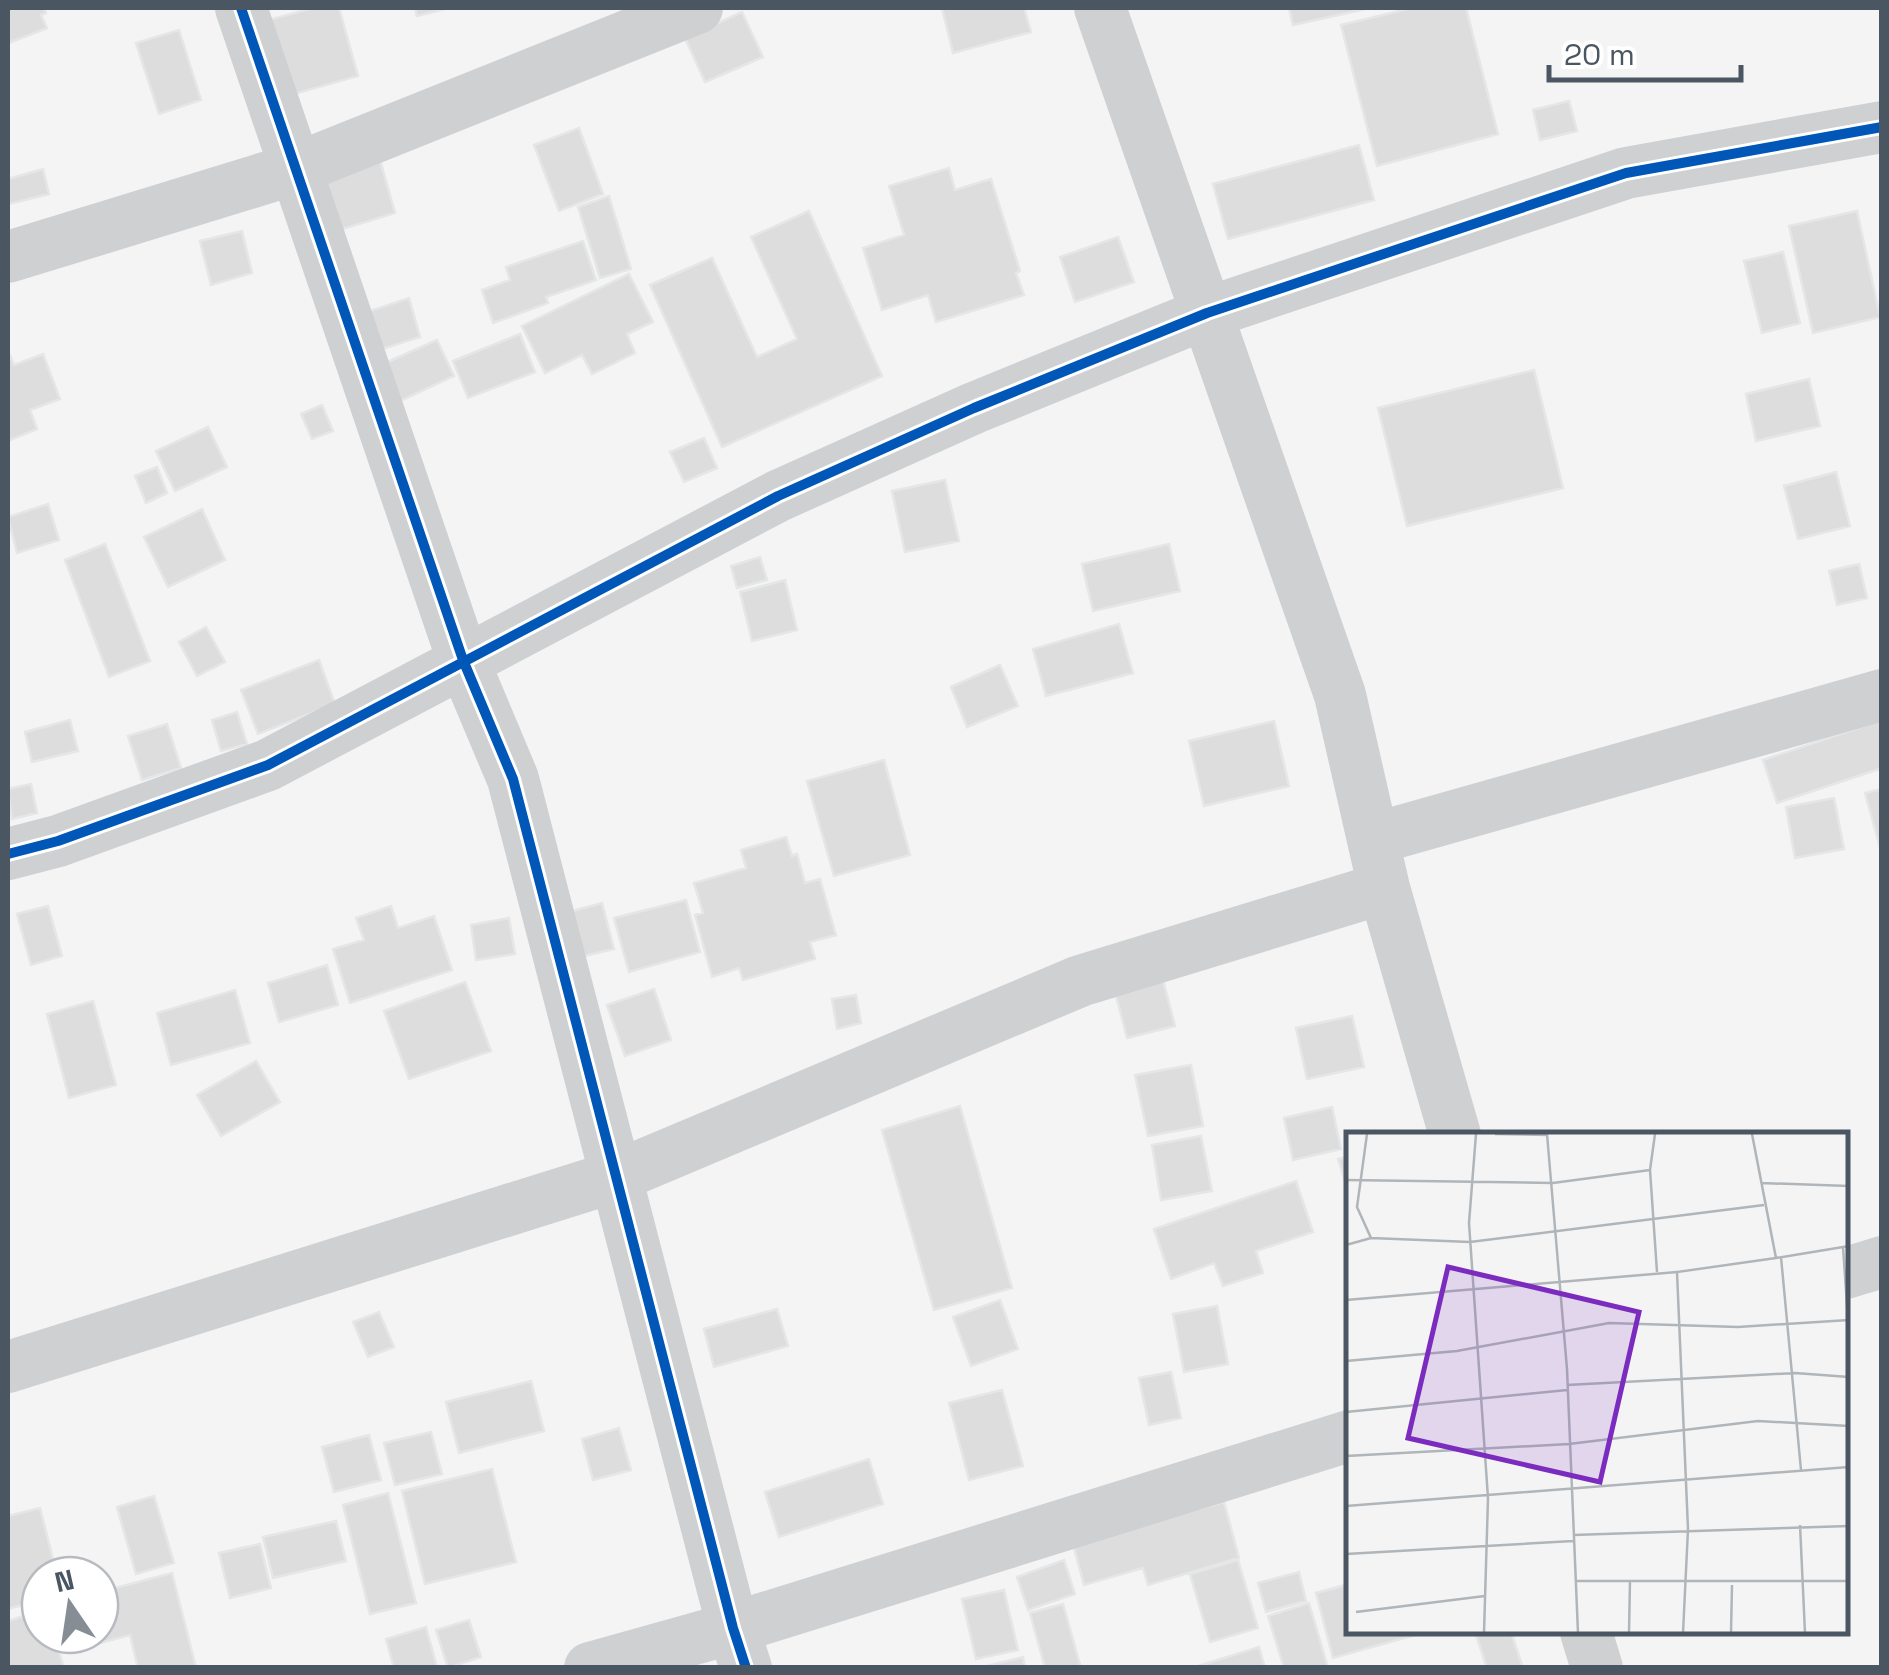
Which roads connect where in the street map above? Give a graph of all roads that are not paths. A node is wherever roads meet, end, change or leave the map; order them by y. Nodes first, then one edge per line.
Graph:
1 (242, 8) edge
2 (697, 8) edge
3 (1100, 8) edge
4 (1882, 127) edge
5 (298, 168) junction
6 (8, 257) edge
7 (1206, 313) junction
8 (464, 660) junction
9 (1882, 695) edge
10 (8, 854) edge
11 (1379, 864) junction
12 (1454, 1132) edge
13 (617, 1176) junction
14 (1882, 1262) edge
15 (1849, 1272) edge
16 (8, 1366) edge
17 (1346, 1437) edge
18 (1587, 1635) edge
19 (740, 1648) edge
20 (590, 1668) edge
21 (1597, 1668) edge

1 - 5 street
2 - 5 street
3 - 7 street
4 - 7 street
5 - 6 street
5 - 8 street
7 - 8 street
7 - 11 street
8 - 10 street
8 - 13 street
9 - 11 street
11 - 12 street
11 - 13 street
13 - 16 street
13 - 19 street
14 - 15 street
17 - 19 street
18 - 21 street
19 - 20 street

